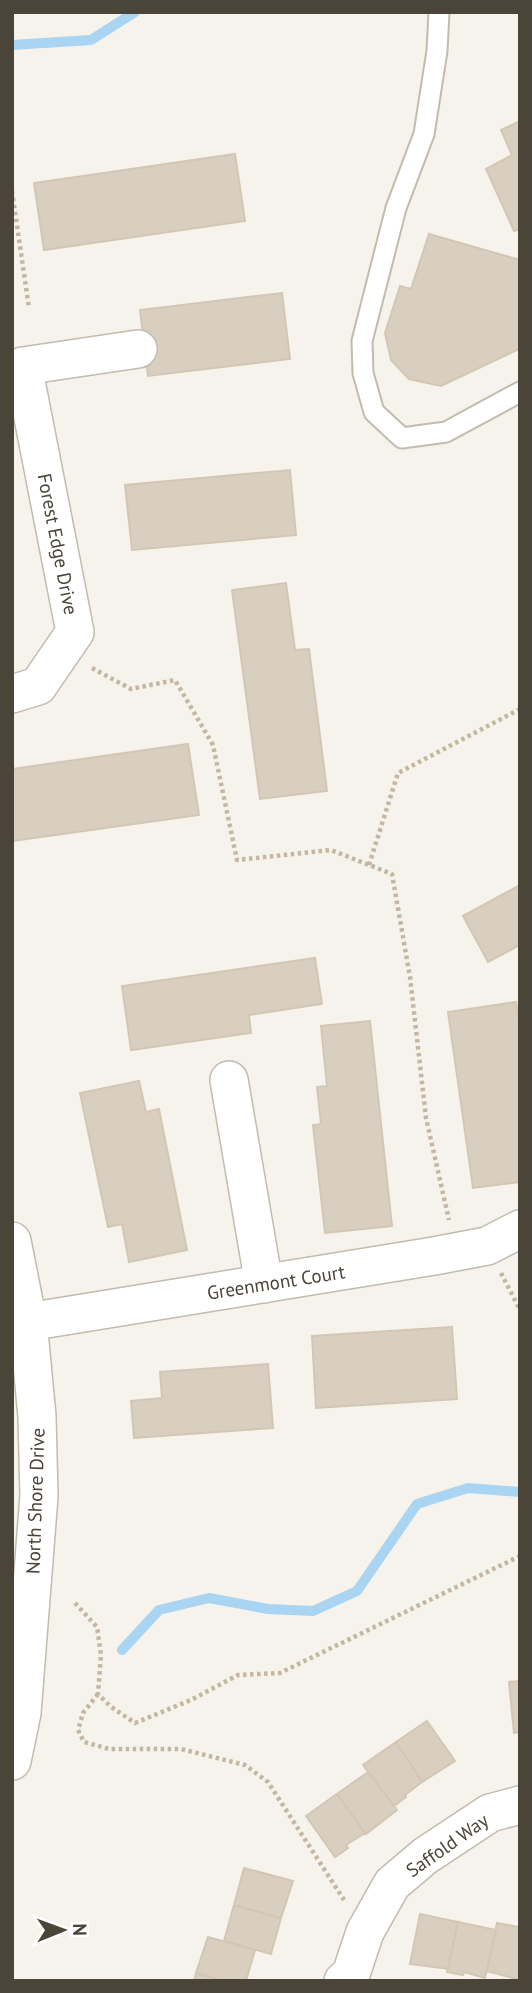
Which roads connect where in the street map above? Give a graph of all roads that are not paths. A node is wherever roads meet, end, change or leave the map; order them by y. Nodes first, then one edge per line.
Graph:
1 (439, 12) edge
2 (138, 349) dead end
3 (520, 392) edge
4 (12, 694) edge
5 (229, 1080) dead end
6 (520, 1229) edge
7 (12, 1241) edge
8 (264, 1284) junction
9 (28, 1322) junction
10 (12, 1761) edge
11 (520, 1805) edge
12 (349, 1979) edge

1 - 3 lane
2 - 4 street, Forest Edge Drive
5 - 8 street
6 - 8 street, Greenmont Court
7 - 9 street, North Shore Drive
8 - 9 street, Greenmont Court
9 - 10 street, North Shore Drive
11 - 12 street, Saffold Way

